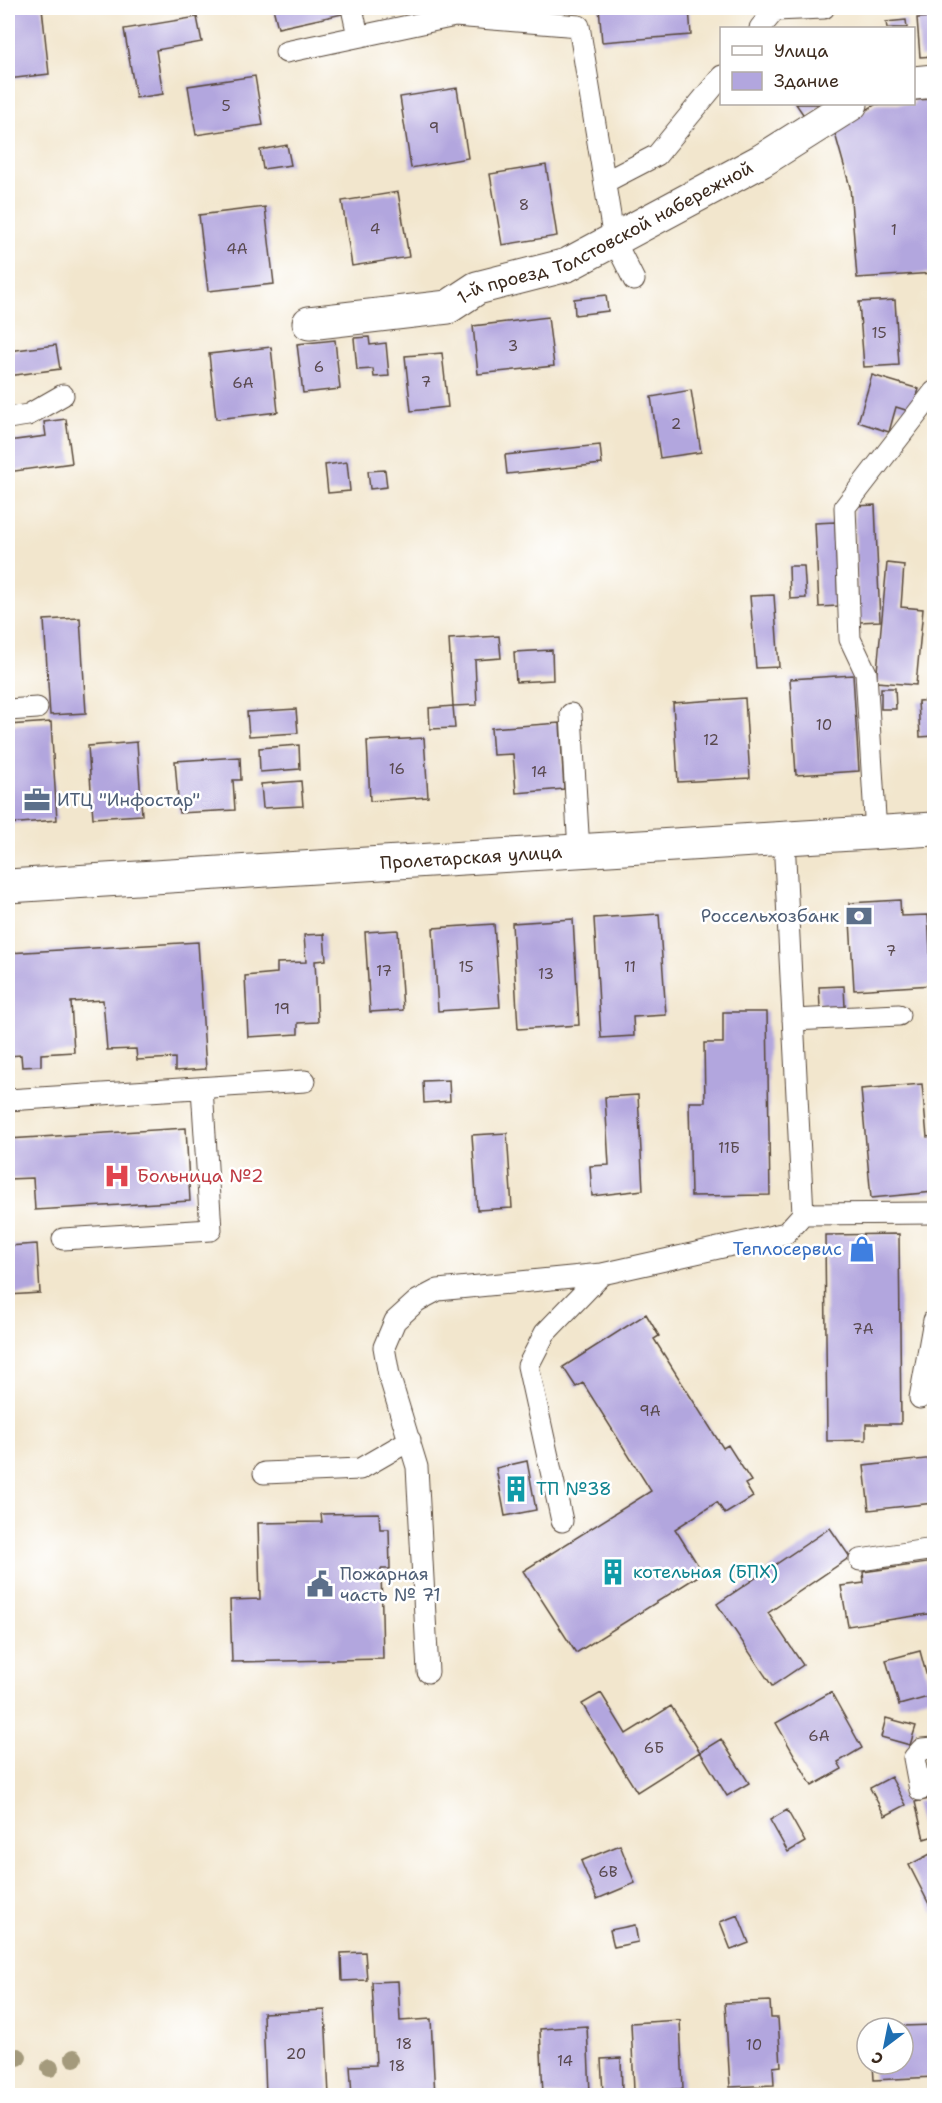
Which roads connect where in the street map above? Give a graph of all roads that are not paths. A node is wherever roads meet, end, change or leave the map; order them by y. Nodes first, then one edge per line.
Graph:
1 (352, 8) edge
2 (824, 8) edge
3 (577, 17) edge
4 (761, 27) edge
5 (358, 36) junction
6 (286, 52) dead end
7 (720, 78) edge
8 (934, 81) edge
9 (915, 83) edge
10 (849, 105) edge
11 (604, 182) junction
12 (614, 240) junction
13 (634, 280) dead end
14 (309, 323) dead end
15 (934, 392) edge
16 (63, 395) dead end
17 (8, 418) edge
18 (37, 708) dead end
19 (8, 710) edge
20 (571, 714) dead end
21 (934, 829) edge
22 (876, 833) junction
23 (784, 839) junction
24 (579, 851) junction
25 (8, 886) edge
26 (899, 1015) dead end
27 (793, 1020) junction
28 (305, 1082) dead end
29 (202, 1088) junction
30 (8, 1100) edge
31 (934, 1213) edge
32 (803, 1214) junction
33 (63, 1239) dead end
34 (602, 1274) junction
35 (934, 1320) edge
36 (920, 1398) dead end
37 (410, 1440) junction
38 (264, 1473) dead end
39 (562, 1521) dead end
40 (934, 1549) edge
41 (860, 1560) dead end
42 (428, 1672) dead end
43 (934, 1748) edge
44 (920, 1790) dead end

1 - 5 lane
2 - 4 lane
3 - 5 lane
3 - 11 lane
5 - 6 lane
7 - 11 lane
8 - 9 main road
10 - 12 main road, 1-й проезд Толстовской набережной
11 - 12 lane
12 - 13 lane
12 - 14 main road, 1-й проезд Толстовской набережной
15 - 22 lane
16 - 17 lane
18 - 19 lane
20 - 24 lane
21 - 22 main road, Пролетарская улица
22 - 23 main road, Пролетарская улица
23 - 24 main road, Пролетарская улица
23 - 27 lane
24 - 25 main road, Пролетарская улица
26 - 27 lane
27 - 32 lane
28 - 29 lane
29 - 30 lane
29 - 33 lane
31 - 32 lane
32 - 34 lane
34 - 37 lane
34 - 39 lane
35 - 36 lane
37 - 38 lane
37 - 42 lane
40 - 41 lane
43 - 44 lane

